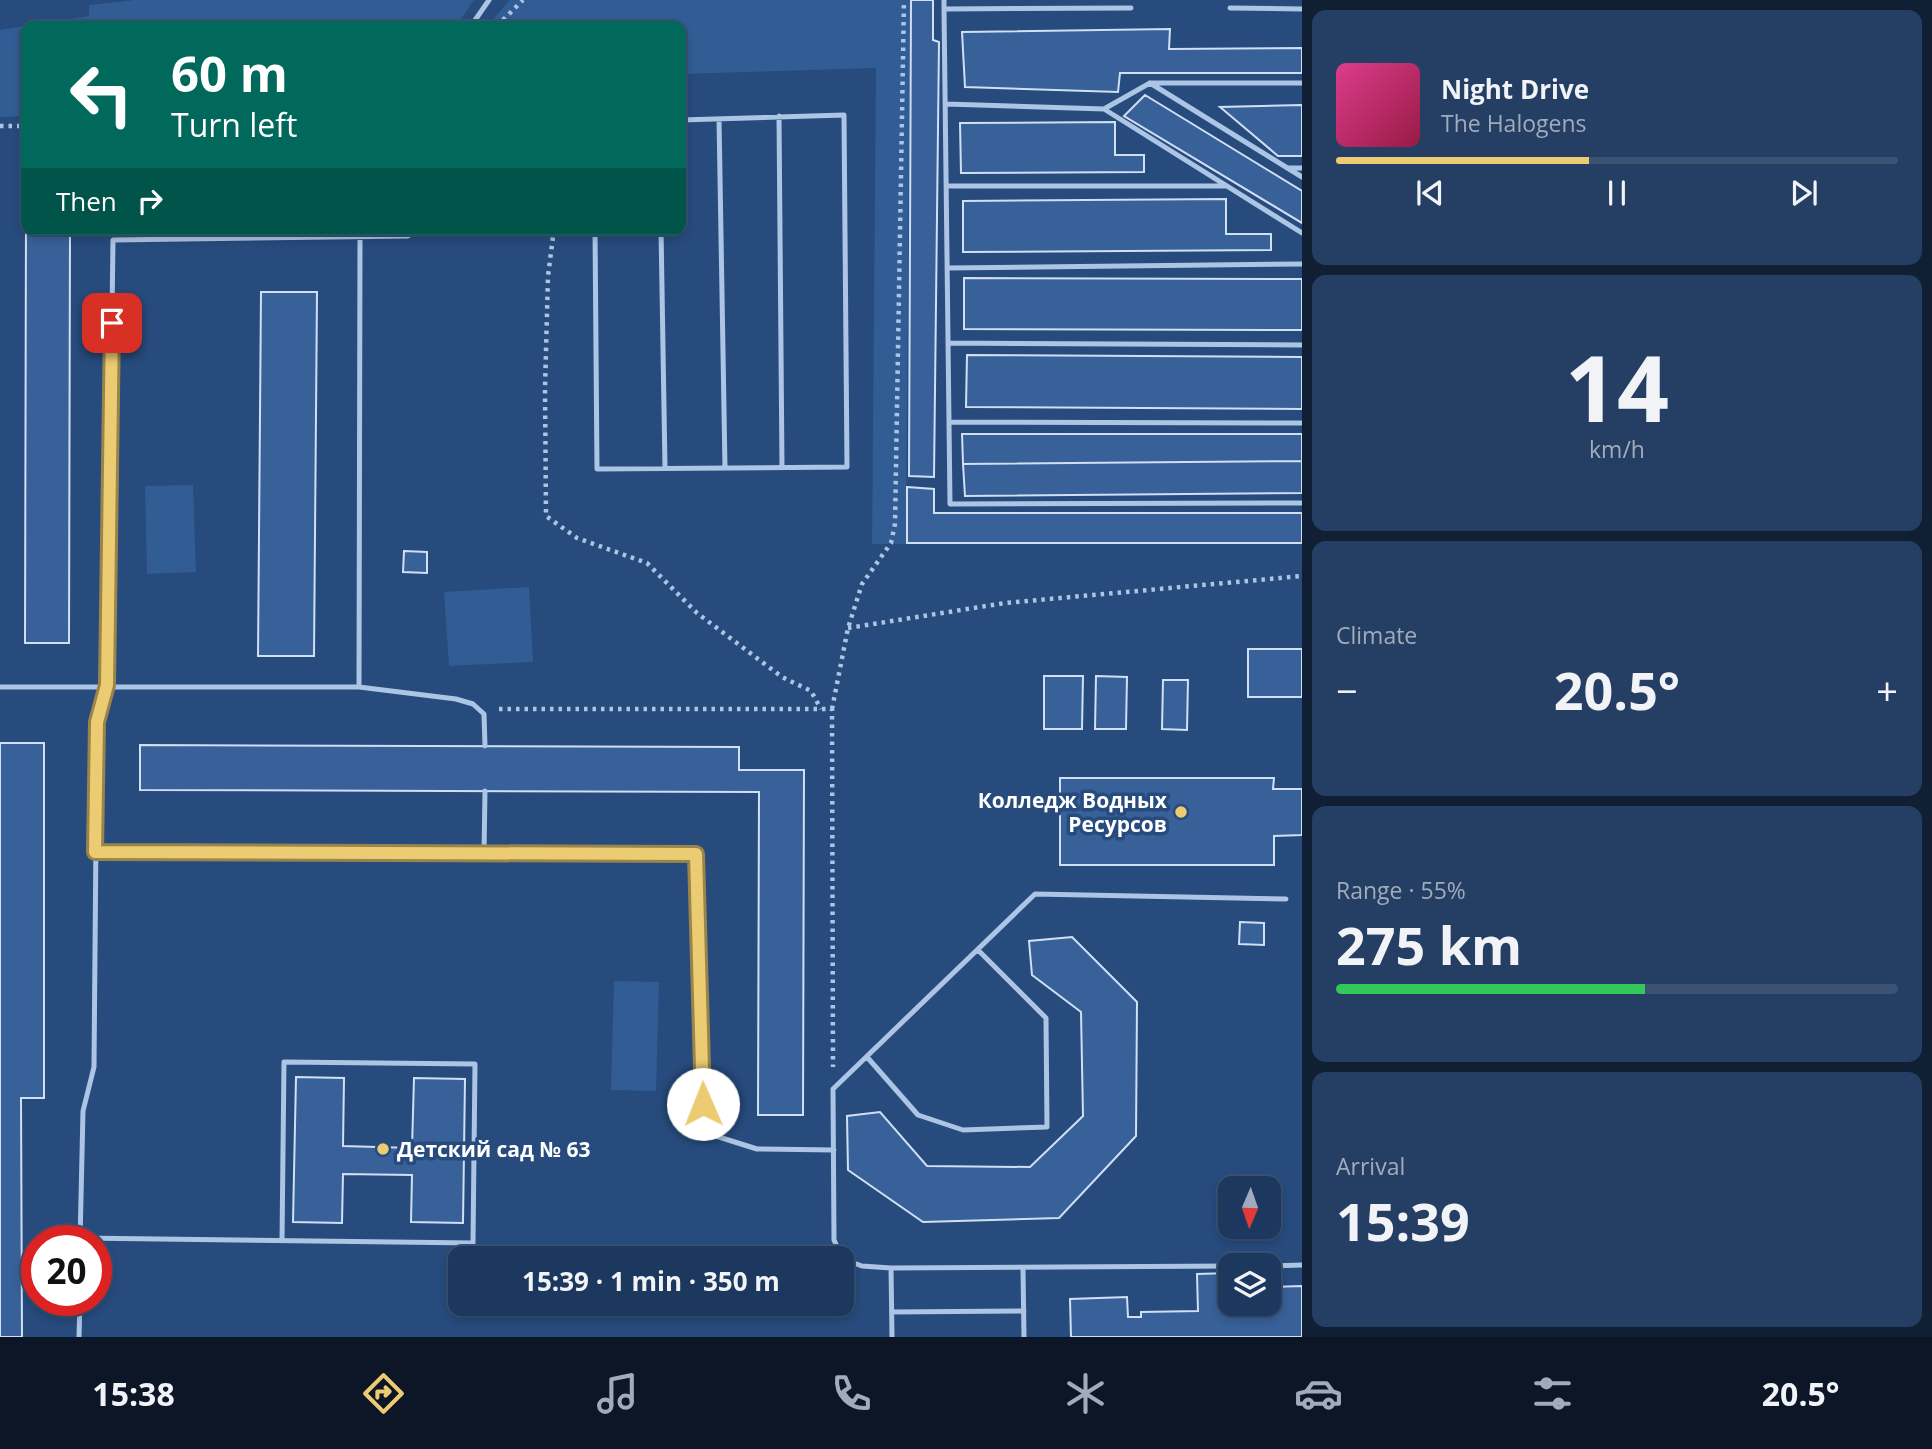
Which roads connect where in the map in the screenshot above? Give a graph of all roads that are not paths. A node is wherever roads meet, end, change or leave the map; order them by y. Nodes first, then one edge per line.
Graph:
1 (489, 0) edge
2 (944, 0) edge
3 (1131, 8) dead end
4 (1230, 8) dead end
5 (944, 9) junction
6 (1302, 9) edge
7 (474, 21) edge
8 (1150, 83) junction
9 (1302, 83) edge
10 (946, 104) junction
11 (1104, 109) junction
12 (779, 116) junction
13 (719, 119) junction
14 (686, 120) edge
15 (1287, 168) junction
16 (1302, 168) edge
17 (1302, 177) edge
18 (947, 186) junction
19 (1227, 186) junction
20 (1302, 233) edge
21 (410, 235) edge
22 (595, 235) edge
23 (661, 235) edge
24 (360, 238) junction
25 (1302, 264) edge
26 (947, 268) junction
27 (948, 343) junction
28 (1302, 345) edge
29 (949, 422) junction
30 (1302, 423) edge
31 (782, 467) junction
32 (665, 468) junction
33 (725, 468) junction
34 (1302, 503) edge
35 (107, 685) junction
36 (0, 687) edge
37 (359, 687) junction
38 (485, 746) dead end
39 (485, 791) dead end
40 (95, 852) junction
41 (484, 853) junction
42 (1286, 899) dead end
43 (978, 950) junction
44 (867, 1057) junction
45 (834, 1150) junction
46 (80, 1225) edge
47 (112, 1240) edge
48 (282, 1241) junction
49 (1302, 1265) edge
50 (1218, 1266) edge
51 (1281, 1266) edge
52 (891, 1268) junction
53 (1023, 1269) junction
54 (1024, 1311) junction
55 (892, 1312) junction
56 (80, 1316) edge
57 (79, 1337) edge
58 (892, 1337) edge
59 (1024, 1337) edge

1 - 7 lane
2 - 5 lane
3 - 5 lane
4 - 6 lane
5 - 10 lane
8 - 9 lane
8 - 11 lane
8 - 15 lane
10 - 11 lane
10 - 18 lane
11 - 19 lane
12 - 13 lane
12 - 31 lane
12 - 31 lane
13 - 14 lane
13 - 33 lane
15 - 16 lane
15 - 17 lane
18 - 19 lane
18 - 26 lane
19 - 20 lane
21 - 24 lane
22 - 32 lane
23 - 32 lane
24 - 35 lane
24 - 37 lane
25 - 26 lane
26 - 27 lane
27 - 28 lane
27 - 29 lane
29 - 30 lane
29 - 34 lane
31 - 33 lane
32 - 33 lane
35 - 36 lane
35 - 37 lane
35 - 40 lane
37 - 38 lane
39 - 41 lane
40 - 41 lane
40 - 46 lane
41 - 45 lane
42 - 43 lane
43 - 44 lane
43 - 44 lane
44 - 45 lane
45 - 52 lane
47 - 48 lane
48 - 48 lane
49 - 51 lane
50 - 53 lane
52 - 53 lane
52 - 55 lane
53 - 54 lane
54 - 55 lane
54 - 59 lane
55 - 58 lane
56 - 57 lane

